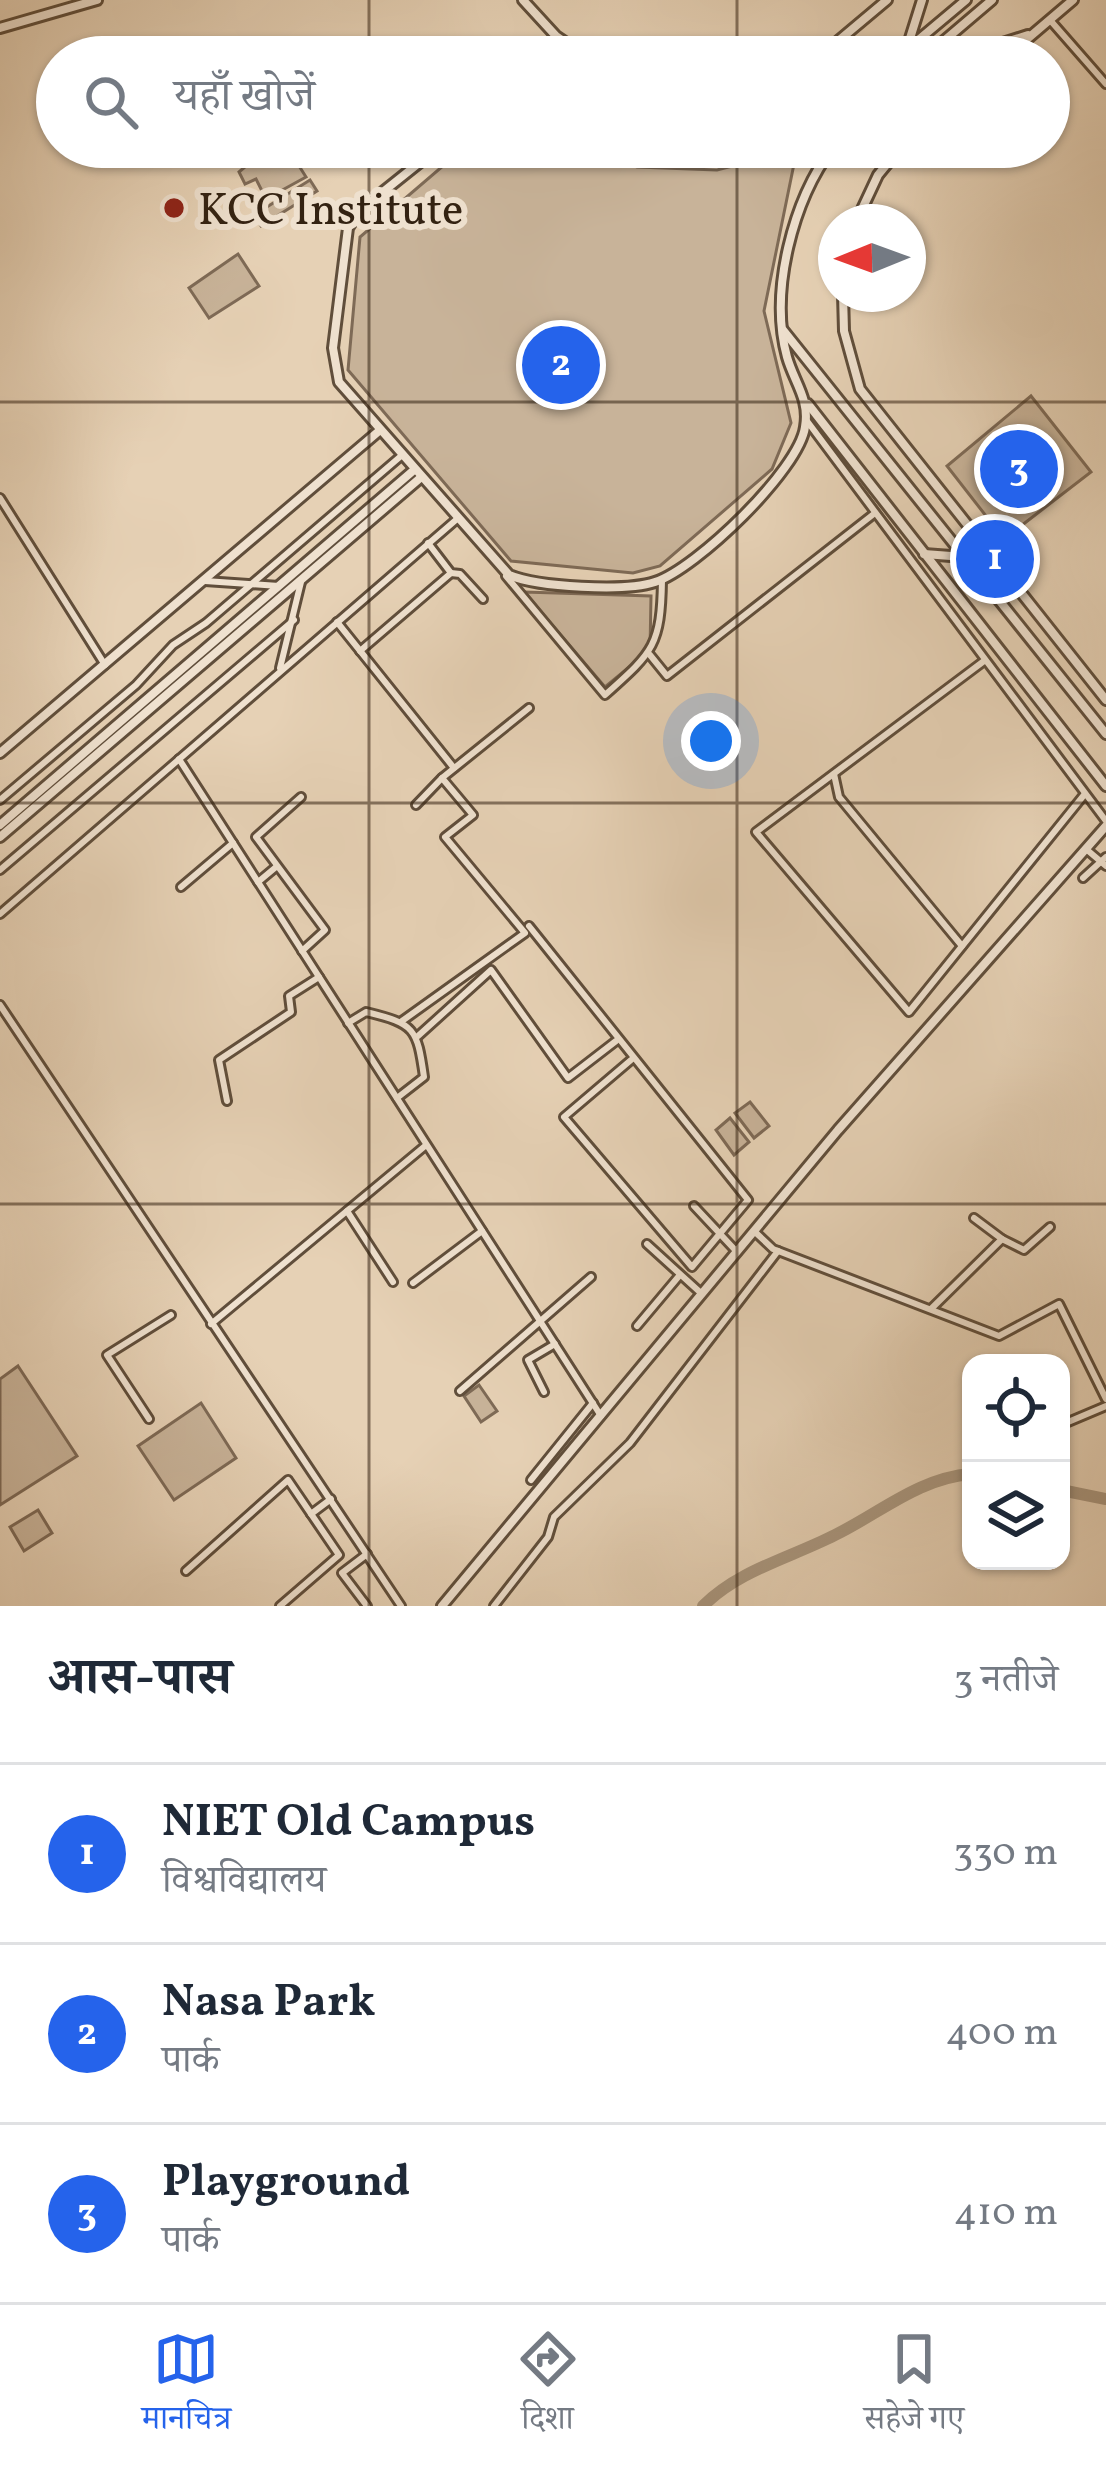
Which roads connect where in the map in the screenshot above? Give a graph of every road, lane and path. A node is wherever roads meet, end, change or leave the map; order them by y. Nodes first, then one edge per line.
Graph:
1 (97, 0) edge
2 (523, 0) edge
3 (886, 0) edge
4 (922, 0) edge
5 (966, 0) edge
6 (992, 0) edge
7 (1073, 0) edge
8 (1050, 20) junction
9 (0, 28) edge
10 (1035, 32) junction
11 (556, 36) edge
12 (844, 36) edge
13 (910, 36) edge
14 (925, 36) edge
15 (950, 36) edge
16 (1023, 36) edge
17 (1030, 36) edge
18 (1064, 36) edge
19 (1070, 43) edge
20 (1106, 85) edge
21 (413, 168) edge
22 (820, 168) edge
23 (884, 168) edge
24 (864, 204) edge
25 (843, 312) edge
26 (782, 328) junction
27 (805, 401) junction
28 (807, 421) junction
29 (379, 431) junction
30 (401, 456) junction
31 (417, 475) junction
32 (0, 498) edge
33 (875, 513) junction
34 (457, 519) junction
35 (428, 543) junction
36 (924, 554) junction
37 (992, 559) junction
38 (969, 560) junction
39 (496, 564) junction
40 (451, 573) junction
41 (302, 579) junction
42 (662, 580) junction
43 (205, 581) junction
44 (251, 584) junction
45 (281, 586) junction
46 (483, 599) dead end
47 (294, 620) junction
48 (337, 622) junction
49 (360, 652) junction
50 (650, 655) junction
51 (984, 661) junction
52 (105, 665) junction
53 (279, 672) junction
54 (1106, 700) edge
55 (529, 708) dead end
56 (1106, 734) edge
57 (0, 753) edge
58 (179, 759) junction
59 (454, 769) junction
60 (833, 773) junction
61 (442, 778) junction
62 (1106, 786) edge
63 (1084, 795) junction
64 (301, 797) dead end
65 (0, 800) edge
66 (416, 805) dead end
67 (1106, 824) edge
68 (0, 825) edge
69 (0, 837) edge
70 (233, 844) junction
71 (1087, 849) junction
72 (1105, 862) edge
73 (276, 867) junction
74 (0, 870) edge
75 (1083, 878) dead end
76 (258, 882) junction
77 (181, 886) dead end
78 (0, 914) edge
79 (529, 926) dead end
80 (962, 946) junction
81 (302, 951) junction
82 (319, 977) junction
83 (0, 1005) edge
84 (402, 1021) junction
85 (348, 1023) junction
86 (418, 1036) junction
87 (616, 1041) junction
88 (631, 1060) junction
89 (397, 1098) junction
90 (227, 1101) dead end
91 (427, 1145) junction
92 (694, 1205) dead end
93 (346, 1210) junction
94 (974, 1218) dead end
95 (1050, 1227) dead end
96 (482, 1232) junction
97 (754, 1232) junction
98 (721, 1235) junction
99 (1003, 1239) junction
100 (647, 1244) dead end
101 (778, 1251) junction
102 (737, 1252) junction
103 (680, 1276) junction
104 (591, 1277) dead end
105 (393, 1282) dead end
106 (412, 1283) dead end
107 (702, 1294) junction
108 (932, 1308) junction
109 (170, 1315) dead end
110 (539, 1320) junction
111 (211, 1324) junction
112 (637, 1326) dead end
113 (555, 1344) junction
114 (460, 1391) dead end
115 (544, 1392) dead end
116 (1106, 1402) edge
117 (593, 1403) junction
118 (601, 1416) junction
119 (149, 1419) dead end
120 (1070, 1420) edge
121 (531, 1480) dead end
122 (331, 1498) junction
123 (311, 1514) junction
124 (367, 1553) junction
125 (186, 1571) dead end
126 (280, 1606) edge
127 (367, 1606) edge
128 (401, 1606) edge
129 (442, 1606) edge
130 (494, 1606) edge

1 - 9 street
2 - 11 street
3 - 12 street
4 - 13 street
5 - 14 street
6 - 15 street
7 - 8 street
8 - 10 street
8 - 18 street
10 - 16 street
10 - 17 street
19 - 20 street
21 - 29 street
22 - 26 street
23 - 24 street
25 - 37 street
26 - 27 street
26 - 38 street
27 - 28 street
27 - 36 street
28 - 33 street
28 - 42 street
29 - 30 street
29 - 43 street
30 - 31 street
30 - 44 street
31 - 34 street
31 - 41 street
31 - 45 street
32 - 52 street
33 - 50 street
33 - 51 street
34 - 35 street
34 - 39 street
35 - 40 street
35 - 48 street
36 - 38 street
36 - 62 street
37 - 38 street
37 - 54 street
38 - 56 street
39 - 42 street
39 - 50 street
40 - 46 street
40 - 49 street
41 - 47 street
41 - 69 street
42 - 50 street
43 - 44 street
43 - 52 street
44 - 45 street
44 - 65 street
45 - 68 street
47 - 53 street
47 - 74 street
48 - 49 street
48 - 53 street
49 - 59 street
51 - 60 street
51 - 63 street
52 - 57 street
53 - 58 street
55 - 59 street
58 - 70 street
58 - 78 street
59 - 61 street
60 - 80 street
60 - 80 street
61 - 66 street
61 - 84 street
63 - 67 street
63 - 80 street
64 - 73 street
67 - 71 street
70 - 76 street
70 - 77 street
71 - 72 street
71 - 97 street
72 - 75 street
73 - 76 street
73 - 81 street
76 - 81 street
79 - 87 street
81 - 82 street
82 - 85 street
82 - 90 street
83 - 111 street
84 - 85 street
84 - 86 street
85 - 89 street
86 - 87 street
86 - 89 street
87 - 88 street
88 - 98 street
88 - 98 street
89 - 91 street
91 - 93 street
91 - 96 street
92 - 98 street
93 - 105 street
93 - 111 street
94 - 99 street
95 - 99 street
96 - 106 street
96 - 110 street
97 - 101 street
97 - 102 street
98 - 102 street
99 - 108 street
100 - 103 street
101 - 108 street
101 - 130 street
102 - 107 street
103 - 107 street
103 - 112 street
104 - 110 street
107 - 118 street
108 - 116 street
109 - 119 street
110 - 113 street
110 - 114 street
111 - 122 street
113 - 115 street
113 - 117 street
116 - 120 street
117 - 118 street
117 - 121 street
118 - 129 street
122 - 123 street
122 - 124 street
123 - 125 street
123 - 126 street
124 - 127 street
124 - 128 street

